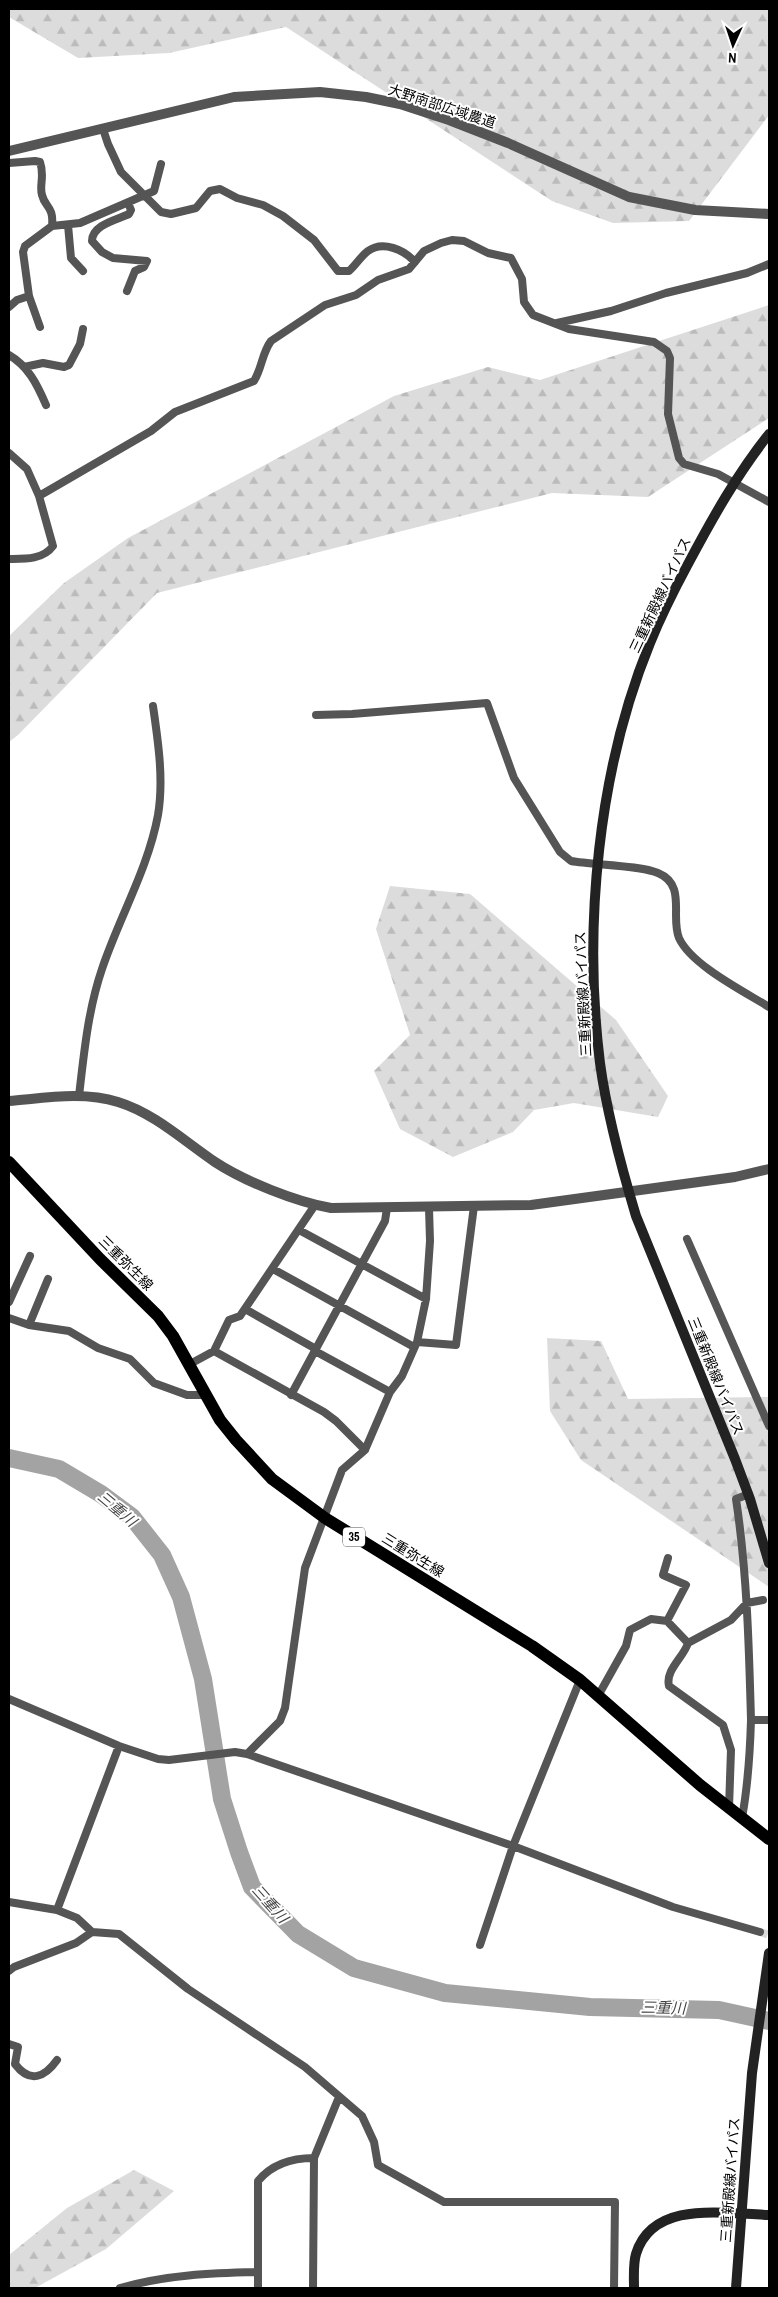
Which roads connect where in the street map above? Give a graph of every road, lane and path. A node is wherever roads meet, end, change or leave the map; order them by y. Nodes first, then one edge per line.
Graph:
1 (103, 129) junction
2 (9, 151) edge
3 (9, 163) edge
4 (161, 164) dead end
5 (144, 196) junction
6 (128, 203) junction
7 (769, 214) edge
8 (68, 225) junction
9 (52, 226) junction
10 (414, 262) junction
11 (769, 264) edge
12 (83, 271) dead end
13 (127, 291) dead end
14 (29, 296) junction
15 (9, 307) edge
16 (557, 324) junction
17 (40, 327) dead end
18 (83, 330) dead end
19 (9, 355) edge
20 (24, 367) junction
21 (46, 405) dead end
22 (769, 434) edge
23 (9, 453) edge
24 (39, 496) junction
25 (769, 502) edge
26 (9, 559) edge
27 (153, 706) dead end
28 (316, 715) dead end
29 (769, 1008) edge
30 (78, 1096) junction
31 (9, 1101) edge
32 (9, 1162) edge
33 (769, 1169) edge
34 (628, 1191) junction
35 (316, 1205) junction
36 (474, 1206) junction
37 (386, 1208) junction
38 (428, 1208) junction
39 (299, 1230) junction
40 (687, 1239) dead end
41 (30, 1256) dead end
42 (362, 1264) junction
43 (273, 1270) junction
44 (48, 1279) dead end
45 (426, 1299) junction
46 (9, 1302) edge
47 (339, 1306) junction
48 (245, 1310) junction
49 (9, 1318) edge
50 (29, 1325) junction
51 (415, 1345) junction
52 (315, 1350) junction
53 (214, 1351) junction
54 (190, 1364) junction
55 (390, 1392) junction
56 (206, 1395) junction
57 (291, 1395) junction
58 (769, 1426) edge
59 (365, 1450) junction
60 (749, 1494) junction
61 (325, 1518) junction
62 (668, 1558) dead end
63 (769, 1563) edge
64 (763, 1600) dead end
65 (747, 1603) junction
66 (667, 1621) junction
67 (688, 1643) junction
68 (580, 1680) junction
69 (598, 1696) junction
70 (9, 1699) edge
71 (751, 1720) junction
72 (769, 1720) edge
73 (119, 1746) junction
74 (247, 1754) junction
75 (729, 1808) junction
76 (742, 1818) junction
77 (769, 1839) edge
78 (513, 1846) junction
79 (9, 1902) edge
80 (56, 1910) junction
81 (92, 1932) junction
82 (760, 1932) tunnel mouth
83 (480, 1945) dead end
84 (769, 1953) edge
85 (9, 1971) edge
86 (9, 2044) edge
87 (57, 2060) dead end
88 (339, 2097) junction
89 (314, 2158) junction
90 (740, 2214) junction
91 (769, 2215) edge
92 (258, 2272) junction
93 (120, 2288) edge
94 (258, 2288) edge
95 (313, 2288) edge
96 (614, 2288) edge
97 (634, 2288) edge
98 (736, 2288) edge

1 - 2 street, 大野南部広域農道
1 - 5 street
1 - 7 street, 大野南部広域農道
3 - 9 street
4 - 5 street
5 - 6 street
5 - 10 street
6 - 8 street
6 - 13 street
8 - 9 street
8 - 12 street
9 - 14 street
10 - 16 street
10 - 24 street
11 - 16 street
14 - 15 street
14 - 17 street
16 - 25 street
18 - 20 street
19 - 20 street
20 - 21 street
22 - 34 main road, 三重新殿線バイパス
23 - 24 street
24 - 26 street
27 - 30 street
28 - 29 street
30 - 31 street
30 - 35 street
32 - 54 main road, 三重弥生線 / 35
33 - 34 street
34 - 36 street
34 - 60 main road, 三重新殿線バイパス
35 - 37 street
35 - 39 street
36 - 38 street
36 - 51 street
37 - 38 street
37 - 42 street
38 - 45 street
39 - 42 street
39 - 43 street
40 - 58 street
41 - 46 street
42 - 45 street
42 - 47 street
43 - 47 street
43 - 48 street
44 - 50 street
45 - 51 street
47 - 51 street
47 - 52 street
48 - 52 street
48 - 53 street
49 - 50 street
50 - 56 street
51 - 55 street
52 - 55 street
52 - 57 street
53 - 54 street
53 - 57 street
54 - 56 main road, 三重弥生線 / 35
55 - 59 street
56 - 61 main road, 三重弥生線 / 35
57 - 59 street
59 - 61 street
60 - 63 main road, 三重新殿線バイパス
60 - 65 street
61 - 68 main road, 三重弥生線 / 35
61 - 74 street
62 - 66 street
64 - 65 street
65 - 67 street
65 - 71 street
66 - 67 street
66 - 69 street
67 - 75 street
68 - 69 main road, 三重弥生線 / 35
68 - 78 street
69 - 75 main road, 三重弥生線 / 35
70 - 73 street
71 - 72 street
71 - 76 street
73 - 74 street
73 - 80 street
74 - 78 street
75 - 76 main road, 三重弥生線 / 35
76 - 77 main road, 三重弥生線 / 35
78 - 82 street
78 - 83 street
79 - 80 street
80 - 81 street
81 - 85 street
81 - 88 street
84 - 90 main road, 三重新殿線バイパス
86 - 87 street
88 - 89 street
88 - 96 street
89 - 92 street
89 - 95 street
90 - 91 main road
90 - 97 main road
90 - 98 main road, 三重新殿線バイパス
92 - 93 street
92 - 94 street

